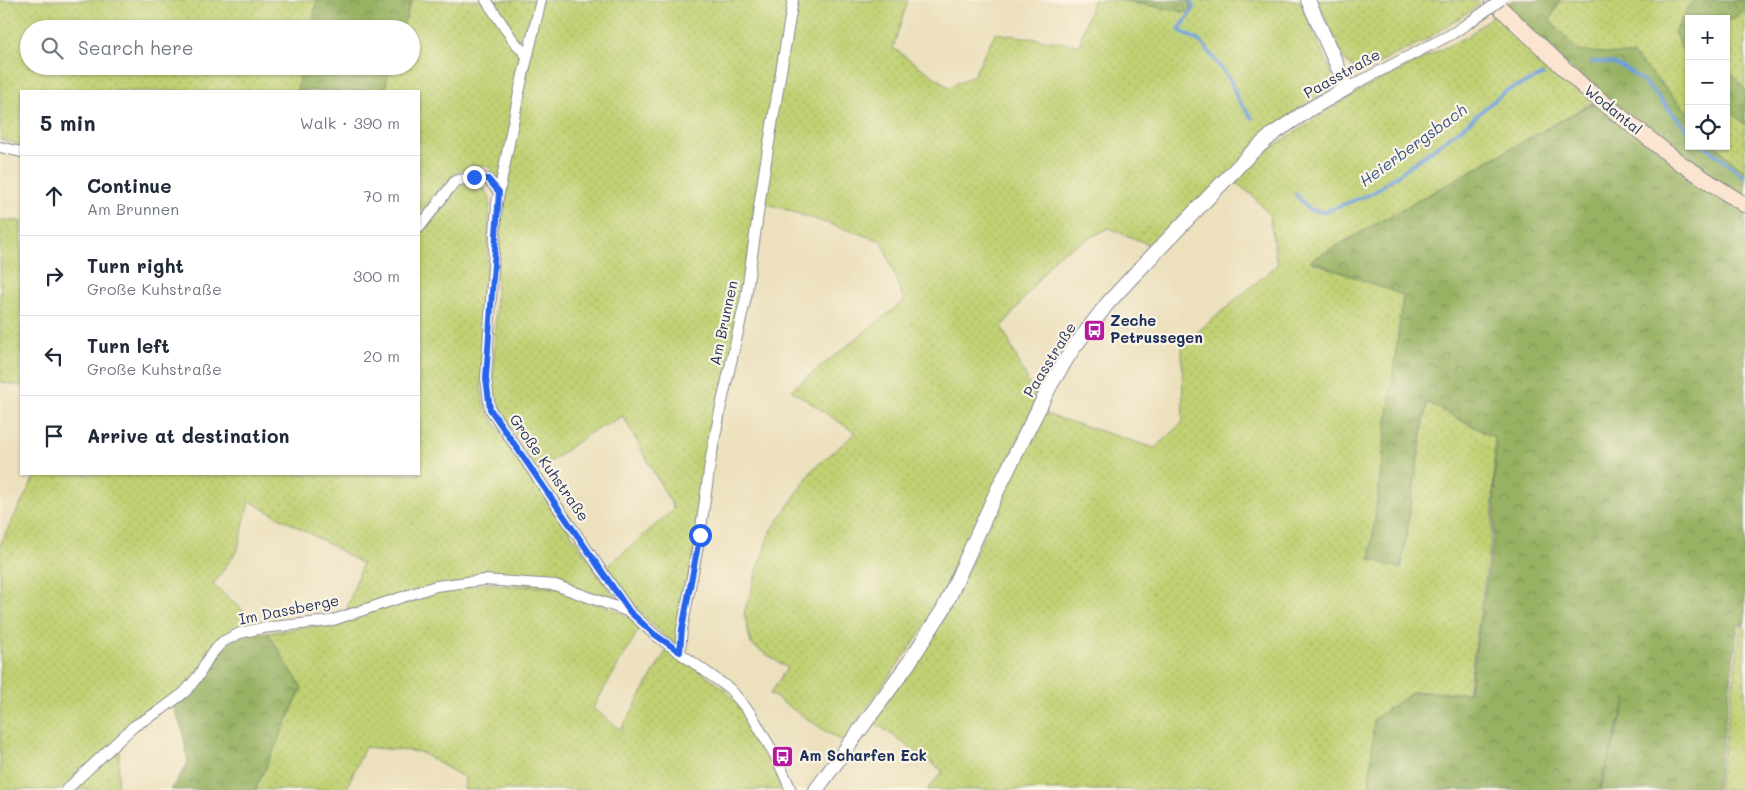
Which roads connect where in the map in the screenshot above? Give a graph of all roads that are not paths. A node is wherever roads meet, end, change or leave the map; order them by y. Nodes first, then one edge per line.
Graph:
1 (486, 0) edge
2 (541, 0) edge
3 (793, 0) edge
4 (1308, 0) edge
5 (1492, 0) edge
6 (1501, 0) edge
7 (527, 56) junction
8 (1347, 88) junction
9 (0, 147) edge
10 (20, 152) edge
11 (499, 192) junction
12 (1745, 205) edge
13 (420, 227) edge
14 (630, 612) junction
15 (680, 652) junction
16 (66, 790) edge
17 (791, 790) edge
18 (816, 790) edge

1 - 7 street
2 - 7 street
3 - 15 street, Am Brunnen
4 - 8 street
5 - 12 main road, Wodantal
6 - 8 street, Paasstraße, bridge
7 - 11 street
8 - 18 street, Paasstraße
9 - 10 street
11 - 13 street
11 - 14 street, Große Kuhstraße
14 - 15 street, Große Kuhstraße
14 - 16 street, Im Dassberge
15 - 17 street, Große Kuhstraße

